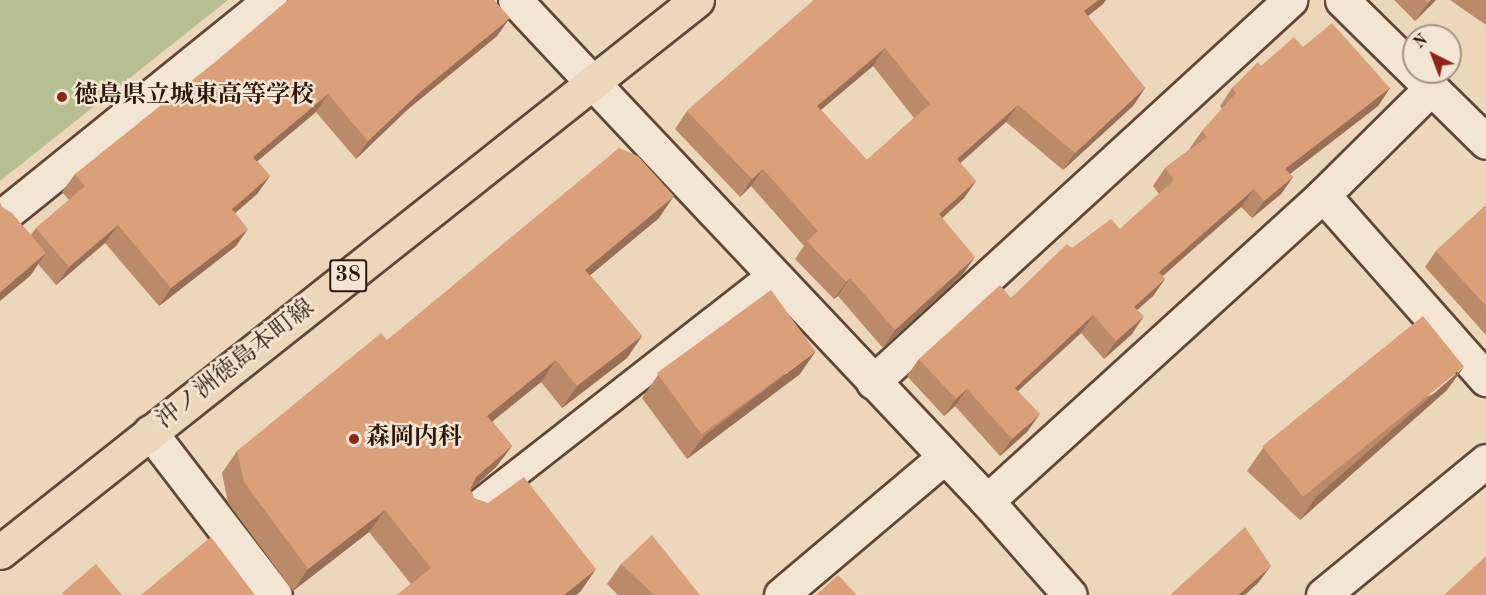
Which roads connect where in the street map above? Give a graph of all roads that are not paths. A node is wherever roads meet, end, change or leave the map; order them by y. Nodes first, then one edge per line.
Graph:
1 (270, 0) edge
2 (515, 0) edge
3 (697, 0) edge
4 (1290, 0) edge
5 (1342, 0) edge
6 (593, 83) junction
7 (1430, 89) junction
8 (1486, 142) edge
9 (1323, 195) junction
10 (0, 218) edge
11 (772, 274) junction
12 (1486, 379) edge
13 (873, 382) junction
14 (150, 432) junction
15 (943, 458) junction
16 (1486, 461) edge
17 (987, 501) junction
18 (470, 510) edge
19 (0, 552) edge
20 (276, 595) edge
21 (781, 595) edge
22 (1071, 595) edge
23 (1323, 595) edge

1 - 10 street
2 - 6 street
3 - 6 main road, 沖ノ洲徳島本町線 / 38
4 - 13 street
5 - 7 street
6 - 11 street
6 - 14 main road, 沖ノ洲徳島本町線 / 38
7 - 8 street
7 - 9 street
9 - 12 street
9 - 17 street
11 - 13 street
11 - 18 lane
13 - 15 street
14 - 19 main road, 沖ノ洲徳島本町線 / 38
14 - 20 street
15 - 17 street
15 - 21 street
16 - 23 street
17 - 22 street

